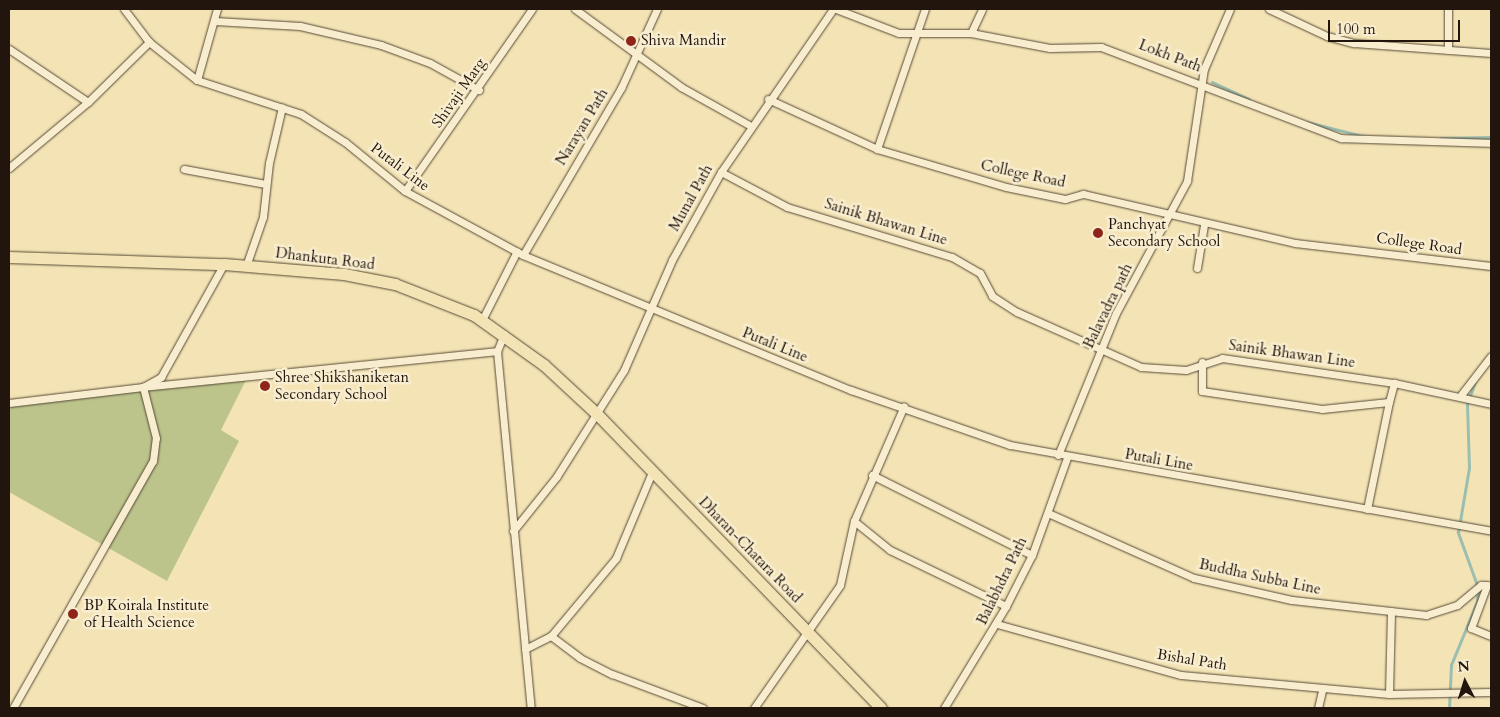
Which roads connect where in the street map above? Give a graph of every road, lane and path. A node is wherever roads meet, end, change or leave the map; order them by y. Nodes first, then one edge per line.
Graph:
1 (124, 9) edge
2 (217, 9) edge
3 (532, 9) edge
4 (575, 9) edge
5 (657, 9) edge
6 (834, 9) edge
7 (925, 9) edge
8 (982, 9) edge
9 (1230, 9) edge
10 (1269, 9) edge
11 (1448, 9) edge
12 (215, 21) junction
13 (971, 33) junction
14 (917, 34) junction
15 (149, 42) junction
16 (9, 49) edge
17 (1448, 50) junction
18 (1491, 53) edge
19 (638, 56) junction
20 (197, 80) junction
21 (1201, 83) junction
22 (479, 90) junction
23 (768, 100) junction
24 (88, 102) junction
25 (282, 107) junction
26 (749, 125) junction
27 (1491, 143) edge
28 (877, 149) junction
29 (9, 168) edge
30 (184, 169) dead end
31 (721, 172) junction
32 (266, 184) junction
33 (405, 192) junction
34 (1171, 216) junction
35 (1204, 225) junction
36 (520, 253) junction
37 (9, 257) edge
38 (224, 264) junction
39 (246, 266) junction
40 (1491, 266) edge
41 (1197, 268) dead end
42 (650, 310) junction
43 (482, 320) junction
44 (504, 334) junction
45 (497, 351) junction
46 (1100, 351) junction
47 (1491, 356) edge
48 (1202, 362) junction
49 (1394, 383) junction
50 (143, 387) junction
51 (1463, 395) junction
52 (1389, 402) junction
53 (9, 403) edge
54 (1491, 404) edge
55 (904, 406) junction
56 (597, 414) junction
57 (1058, 455) junction
58 (1068, 458) junction
59 (653, 470) junction
60 (872, 475) junction
61 (1367, 509) junction
62 (1048, 513) junction
63 (854, 521) junction
64 (513, 531) junction
65 (1491, 531) edge
66 (1032, 555) junction
67 (1006, 606) junction
68 (1391, 611) junction
69 (997, 624) junction
70 (810, 633) junction
71 (551, 636) junction
72 (1491, 636) edge
73 (525, 649) junction
74 (1322, 690) junction
75 (1491, 692) edge
76 (1389, 694) junction
77 (13, 708) edge
78 (531, 708) edge
79 (703, 708) edge
80 (754, 708) edge
81 (881, 708) edge
82 (944, 708) edge
83 (1318, 708) edge

1 - 15 street, Putali Line
2 - 12 street
3 - 22 street, Shivaji Marg
4 - 19 street
5 - 19 street, Narayan Path
6 - 14 street, Lokh Path
6 - 23 street, Munal Path
7 - 14 street
8 - 13 street
9 - 21 street, Balavadra path
10 - 17 street
11 - 17 street
12 - 20 street
12 - 22 street
13 - 14 street, Lokh Path
13 - 21 street, Lokh Path
14 - 28 street
15 - 20 street, Putali Line
15 - 24 street
16 - 24 street
17 - 18 street
19 - 26 street
19 - 36 street, Narayan Path
20 - 25 street, Putali Line
21 - 27 street, Lokh Path
21 - 34 street, Balavadra path
22 - 33 street, Shivaji Marg
23 - 26 street, Munal Path
23 - 28 street, College Road
24 - 29 street
25 - 32 street
25 - 33 street, Putali Line
26 - 31 street, Munal Path
28 - 34 street, College Road
30 - 32 street
31 - 42 street, Munal Path
31 - 46 street, Sainik Bhawan Line
32 - 39 street
33 - 36 street, Putali Line
34 - 35 street, College Road
34 - 46 street, Balavadra path
35 - 40 street, College Road
35 - 41 street
36 - 42 street, Putali Line
36 - 43 street, Narayan Path
37 - 38 main road, Dhankuta Road
38 - 39 main road, Dhankuta Road
38 - 50 street
39 - 43 main road, Dhankuta Road
42 - 55 street, Putali Line
42 - 56 street, Munal Path
43 - 44 main road, Dhankuta Road
44 - 45 street
44 - 56 main road, Dhankuta Road
45 - 50 street
45 - 64 street
46 - 48 street, Sainik Bhawan Line
46 - 57 street, Balavadra path
47 - 51 street
48 - 49 street, Sainik Bhawan Line
48 - 52 street
49 - 51 street, Sainik Bhawan Line
49 - 52 street
50 - 53 street
50 - 77 street
51 - 54 street, Sainik Bhawan Line
52 - 61 street
55 - 57 street, Putali Line
55 - 60 street
56 - 59 main road, Dharan-Chatara Road
56 - 64 street, Munal Path
57 - 58 street, Putali Line
58 - 61 street, Putali Line
58 - 62 street, Balabhdra Path
59 - 70 main road, Dharan-Chatara Road
59 - 71 street
60 - 63 street
60 - 66 street
61 - 65 street, Putali Line
62 - 66 street, Balabhdra Path
62 - 68 street, Buddha Subba Line
63 - 67 street
63 - 70 street
64 - 73 street
66 - 67 street, Balabhdra Path
67 - 69 street, Balabhdra Path
68 - 72 street, Buddha Subba Line
68 - 76 street
69 - 74 street, Bishal Path
69 - 82 street, Balabhdra Path
70 - 80 street
70 - 81 main road, Dharan-Chatara Road
71 - 73 street
71 - 79 street
73 - 78 street
74 - 76 street, Bishal Path
74 - 83 street
75 - 76 street, Bishal Path

